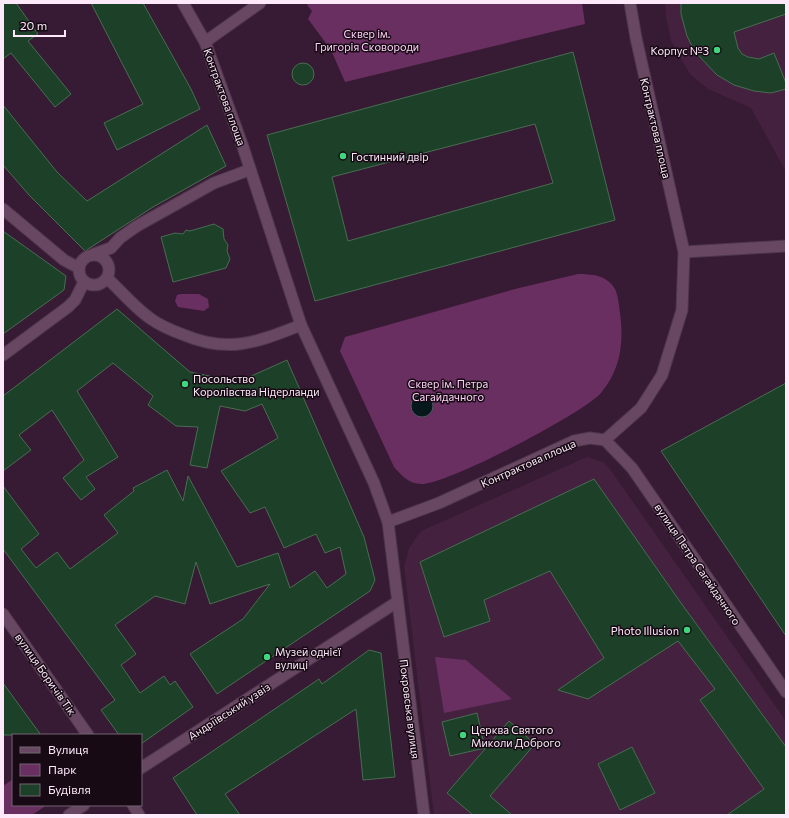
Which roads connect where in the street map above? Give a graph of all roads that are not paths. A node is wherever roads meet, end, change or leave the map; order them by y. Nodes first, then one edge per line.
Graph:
1 (182, 3) edge
2 (260, 3) edge
3 (630, 3) edge
4 (205, 42) junction
5 (250, 170) junction
6 (3, 209) edge
7 (786, 246) edge
8 (111, 248) junction
9 (684, 252) junction
10 (94, 254) junction
11 (108, 264) junction
12 (79, 268) junction
13 (107, 278) junction
14 (84, 282) junction
15 (301, 325) junction
16 (3, 355) edge
17 (605, 440) junction
18 (388, 522) junction
19 (397, 602) junction
20 (3, 614) edge
21 (786, 692) edge
22 (87, 734) edge
23 (142, 767) edge
24 (83, 806) edge
25 (134, 806) edge
26 (70, 815) edge
27 (139, 815) edge
28 (424, 815) edge

1 - 4 street
2 - 4 street, Контрактова площа
3 - 9 street, Контрактова площа
4 - 5 street, Контрактова площа
5 - 8 street
5 - 15 street, Контрактова площа
6 - 12 street
7 - 9 street
8 - 10 street
8 - 11 street
9 - 17 street, Контрактова площа
10 - 11 street
10 - 12 street
11 - 13 street
12 - 14 street
13 - 14 street
13 - 15 street
14 - 16 street
15 - 18 street, Контрактова площа
17 - 18 street, Контрактова площа
17 - 21 street, вулиця Петра Сагайдачного
18 - 19 street, Контрактова площа
19 - 23 street, Андріївський узвіз
19 - 28 street, Покровська вулиця
20 - 22 street, вулиця Боричів Тік
24 - 26 street
25 - 27 street

